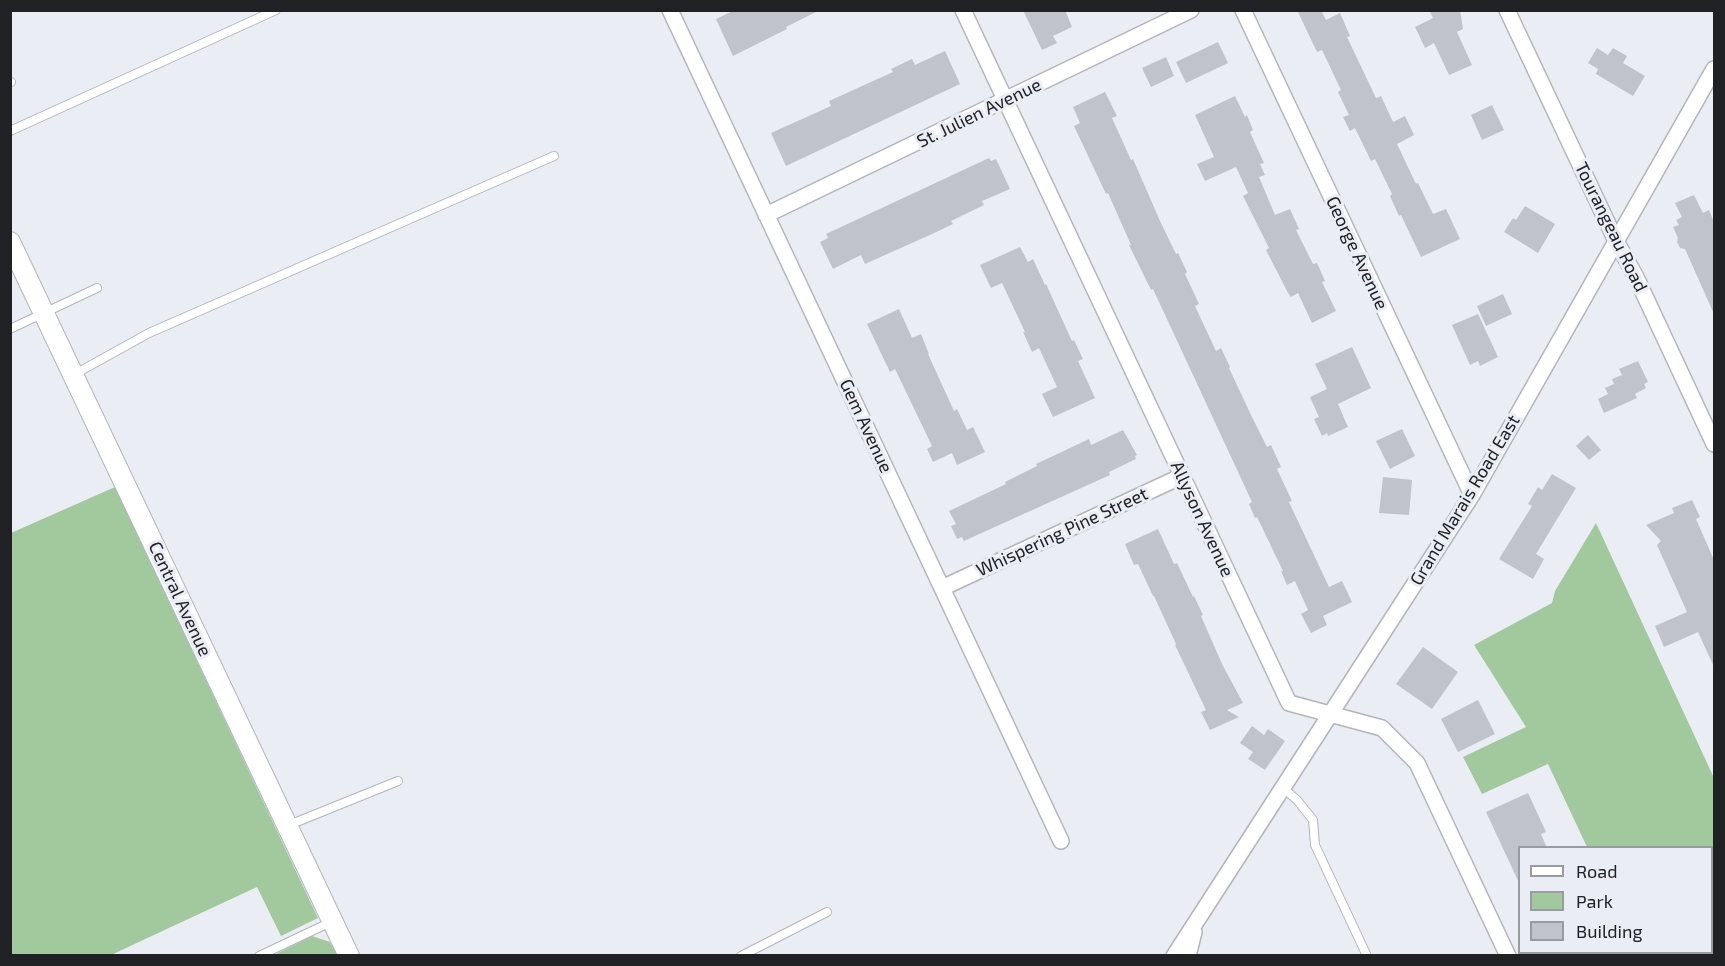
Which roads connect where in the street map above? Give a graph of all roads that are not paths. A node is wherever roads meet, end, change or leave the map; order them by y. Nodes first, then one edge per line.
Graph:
1 (276, 10) edge
2 (670, 10) edge
3 (963, 10) edge
4 (1191, 10) edge
5 (1243, 10) edge
6 (1507, 10) edge
7 (1714, 69) edge
8 (1005, 100) junction
9 (10, 131) edge
10 (554, 156) dead end
11 (766, 215) junction
12 (1616, 241) junction
13 (10, 242) edge
14 (97, 288) dead end
15 (45, 314) junction
16 (10, 329) edge
17 (74, 374) junction
18 (1714, 444) edge
19 (1182, 476) junction
20 (1472, 495) junction
21 (942, 588) junction
22 (1330, 715) junction
23 (398, 781) dead end
24 (1283, 788) junction
25 (288, 826) junction
26 (1061, 841) dead end
27 (827, 912) dead end
28 (333, 921) junction
29 (1197, 921) junction
30 (259, 956) edge
31 (349, 956) edge
32 (741, 956) edge
33 (1173, 956) edge
34 (1188, 956) edge
35 (1367, 956) edge
36 (1508, 956) edge

1 - 9 lane
2 - 11 street, Gem Avenue
3 - 8 street, Allyson Avenue
4 - 8 street, St. Julien Avenue
5 - 20 street, George Avenue
6 - 12 street, Tourangeau Road
7 - 12 street, Grand Marais Road East
8 - 11 street, St. Julien Avenue
8 - 19 street, Allyson Avenue
10 - 17 lane
11 - 21 street, Gem Avenue
12 - 18 street, Tourangeau Road
12 - 20 street, Grand Marais Road East
13 - 15 street, Central Avenue
14 - 15 lane
15 - 16 lane
15 - 17 street, Central Avenue
17 - 25 street, Central Avenue
19 - 21 street, Whispering Pine Street
19 - 22 street, Allyson Avenue
20 - 22 street, Grand Marais Road East
21 - 26 street, Gem Avenue
22 - 24 street, Grand Marais Road East
22 - 36 street, Allyson Avenue
23 - 25 lane
24 - 29 street, Grand Marais Road East
24 - 35 lane
25 - 28 street, Central Avenue
27 - 32 lane
28 - 30 lane
28 - 31 street, Central Avenue
29 - 33 street, Grand Marais Road East
29 - 34 street, Grand Marais Road East

